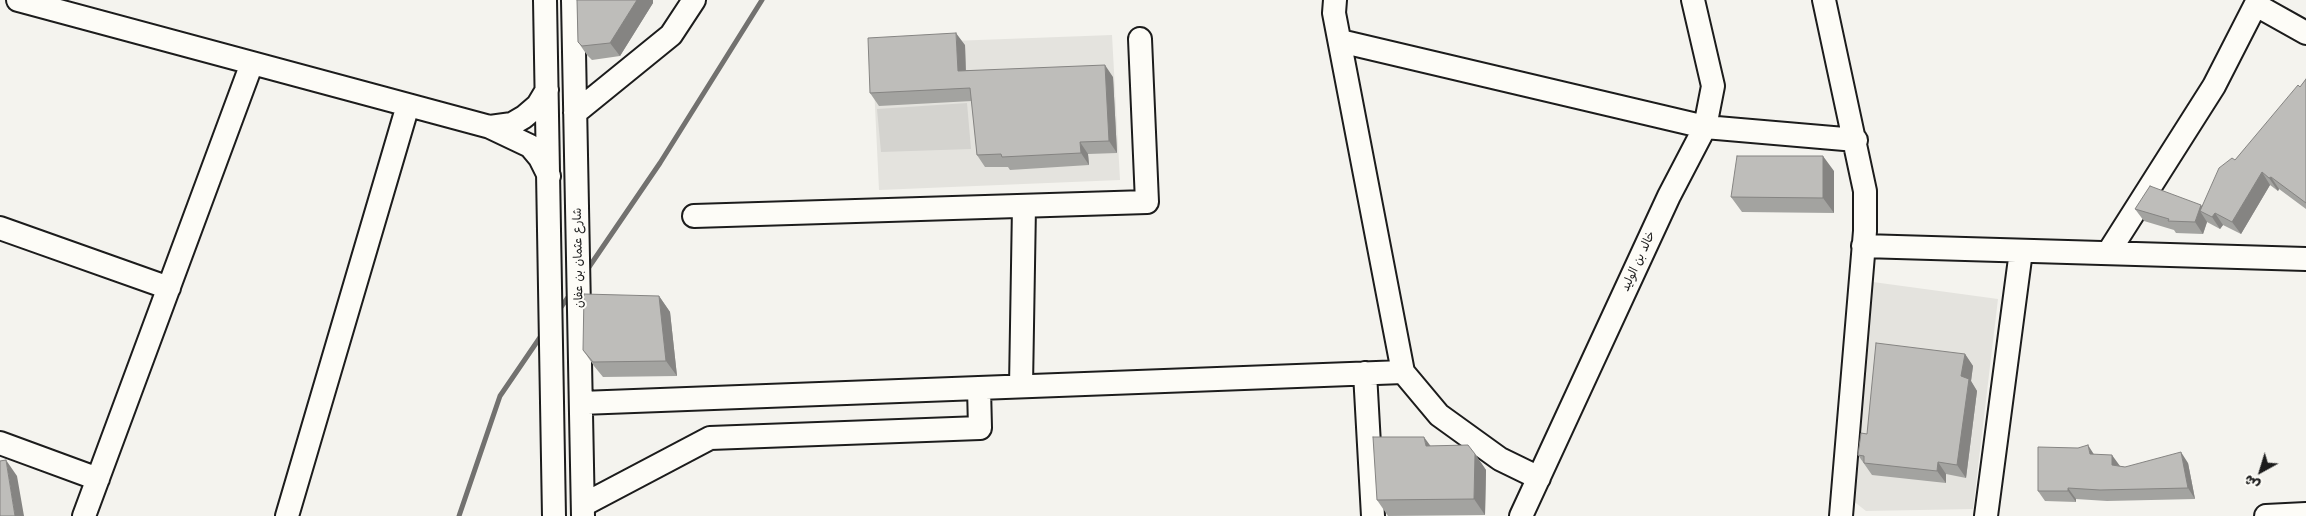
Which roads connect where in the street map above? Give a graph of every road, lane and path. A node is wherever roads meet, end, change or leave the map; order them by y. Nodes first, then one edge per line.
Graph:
1 (18, 0) edge
2 (545, 0) edge
3 (573, 0) edge
4 (694, 0) edge
5 (1336, 0) edge
6 (1693, 0) edge
7 (1824, 0) edge
8 (2257, 3) edge
9 (2306, 33) edge
10 (1140, 40) dead end
11 (1340, 41) junction
12 (252, 63) junction
13 (547, 90) junction
14 (408, 104) junction
15 (576, 113) junction
16 (490, 127) junction
17 (1705, 127) junction
18 (1856, 140) junction
19 (549, 176) junction
20 (1024, 206) junction
21 (694, 216) dead end
22 (0, 228) edge
23 (1864, 246) junction
24 (2021, 251) junction
25 (2108, 253) junction
26 (2306, 259) edge
27 (168, 288) junction
28 (1403, 372) junction
29 (1365, 373) junction
30 (1021, 386) junction
31 (979, 388) junction
32 (581, 403) junction
33 (0, 443) edge
34 (1539, 478) junction
35 (98, 479) junction
36 (583, 510) edge
37 (2306, 514) edge
38 (84, 516) edge
39 (287, 516) edge
40 (554, 516) edge
41 (1373, 516) edge
42 (1521, 516) edge
43 (1841, 516) edge
44 (1986, 516) edge
45 (2266, 516) edge

1 - 12 street
2 - 13 street
3 - 15 street, شارع عثمان بن عفان
4 - 15 street
5 - 11 street
6 - 17 street, خالد بن الوليد
7 - 18 street
8 - 9 street
8 - 25 street
10 - 20 street
11 - 17 street
11 - 28 street
12 - 14 street
12 - 27 street
13 - 16 street
13 - 19 street
14 - 16 street
14 - 39 street
15 - 32 street, شارع عثمان بن عفان
16 - 19 street
17 - 18 street
17 - 34 street, خالد بن الوليد
18 - 23 street
19 - 40 street
20 - 21 street
20 - 30 street
22 - 27 street
23 - 24 street
23 - 43 street
24 - 25 street
24 - 44 street
25 - 26 street
27 - 35 street
28 - 29 street
28 - 34 street
29 - 30 street
29 - 41 street
30 - 31 street
31 - 32 street
31 - 36 street
32 - 36 street, شارع عثمان بن عفان
33 - 35 street
34 - 42 street, خالد بن الوليد
35 - 38 street
37 - 45 street

